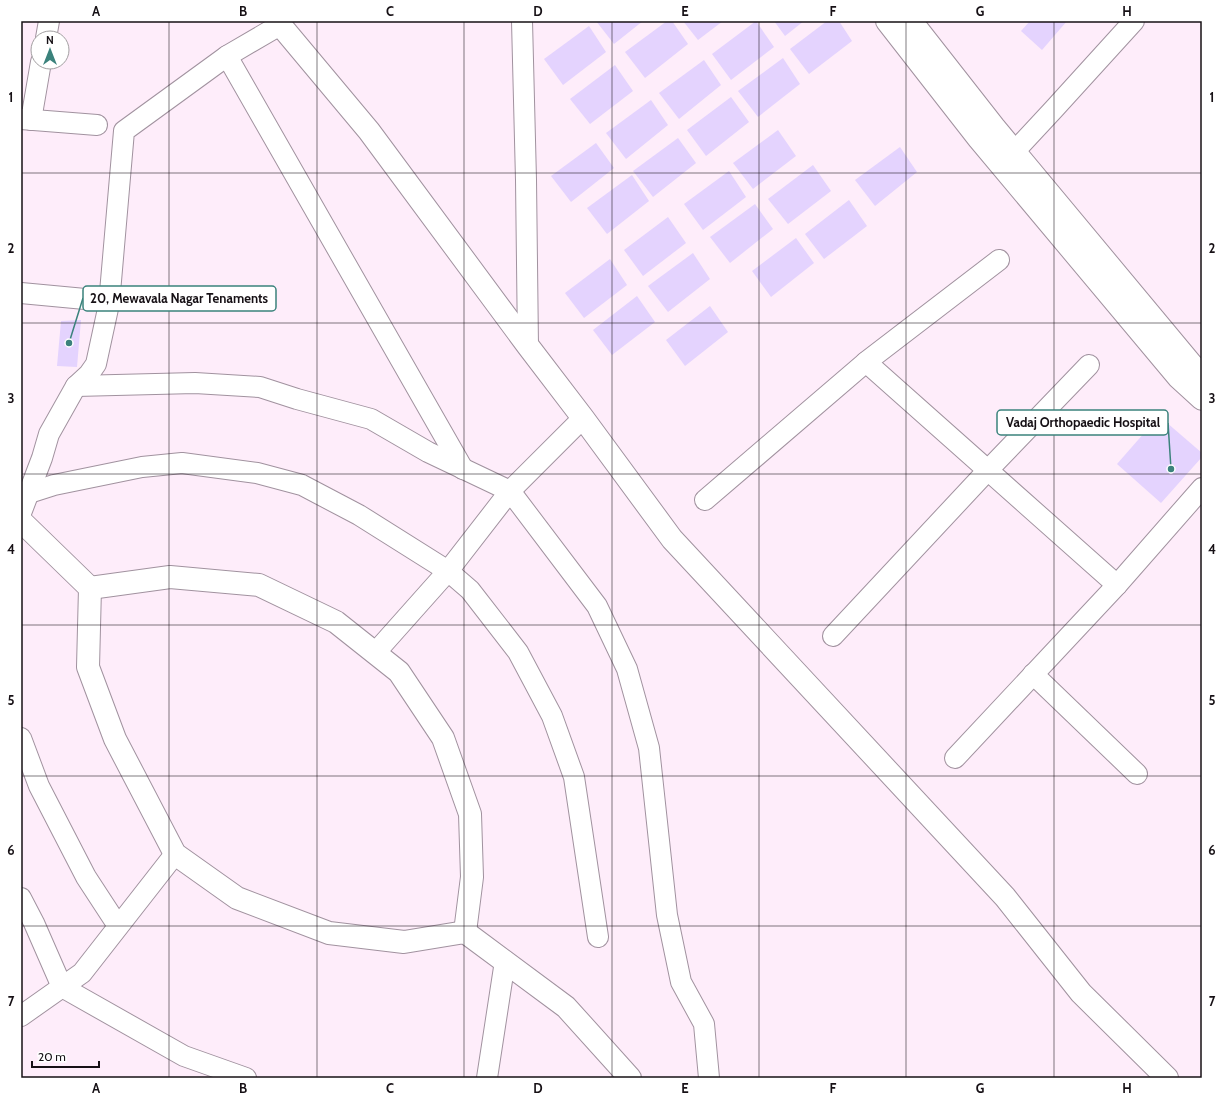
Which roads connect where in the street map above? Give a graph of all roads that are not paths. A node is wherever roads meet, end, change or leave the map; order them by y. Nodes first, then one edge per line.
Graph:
1 (522, 21) edge
2 (887, 21) edge
3 (911, 21) edge
4 (1134, 21) edge
5 (278, 23) edge
6 (227, 56) junction
7 (39, 70) edge
8 (26, 119) edge
9 (97, 125) dead end
10 (1014, 152) junction
11 (999, 260) dead end
12 (21, 292) edge
13 (85, 299) dead end
14 (528, 346) junction
15 (866, 362) junction
16 (1089, 365) dead end
17 (1202, 374) edge
18 (76, 386) junction
19 (1202, 399) edge
20 (583, 418) junction
21 (463, 468) junction
22 (988, 470) junction
23 (1202, 488) edge
24 (510, 491) junction
25 (29, 493) junction
26 (705, 500) dead end
27 (21, 513) edge
28 (21, 521) edge
29 (448, 572) junction
30 (1117, 585) junction
31 (90, 588) junction
32 (833, 636) dead end
33 (375, 653) junction
34 (1033, 674) junction
35 (21, 738) edge
36 (955, 758) dead end
37 (1137, 774) dead end
38 (174, 854) junction
39 (21, 898) edge
40 (118, 926) junction
41 (465, 932) junction
42 (598, 937) dead end
43 (505, 961) junction
44 (62, 987) junction
45 (21, 1016) edge
46 (246, 1078) edge
47 (487, 1078) edge
48 (630, 1078) edge
49 (709, 1078) edge
50 (1167, 1078) edge

1 - 14 street
2 - 19 street
3 - 10 street
4 - 10 street
5 - 6 street
5 - 14 street
6 - 18 street
6 - 21 street
7 - 8 street
8 - 9 street
10 - 17 street
11 - 15 street
12 - 13 street
14 - 20 street
15 - 22 street
15 - 26 street
16 - 22 street
18 - 21 street
18 - 25 street
20 - 24 street
20 - 50 street
21 - 24 street
22 - 30 street
22 - 32 street
23 - 30 street
24 - 29 street
24 - 49 street
25 - 27 street
25 - 29 street
28 - 31 street
29 - 33 street
29 - 42 street
30 - 34 street
31 - 33 street
31 - 38 street
33 - 41 street
34 - 36 street
34 - 37 street
35 - 40 street
38 - 40 street
38 - 41 street
39 - 44 street
40 - 44 street
41 - 43 street
43 - 47 street
43 - 48 street
44 - 45 street
44 - 46 street

